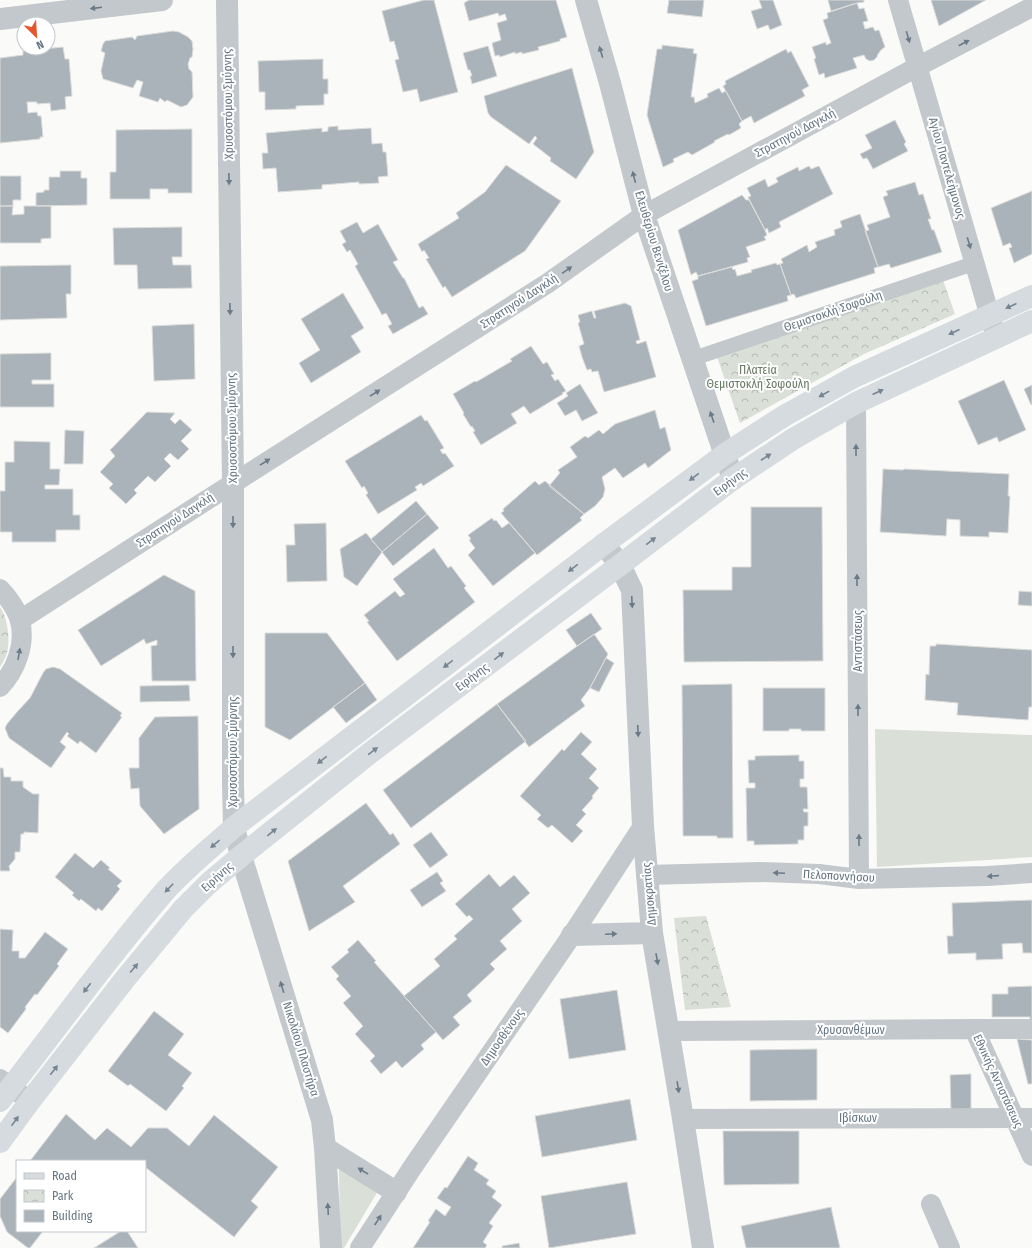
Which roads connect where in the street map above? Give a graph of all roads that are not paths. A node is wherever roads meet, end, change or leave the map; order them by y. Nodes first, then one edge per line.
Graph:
1 (162, 0) edge
2 (227, 0) edge
3 (586, 0) edge
4 (898, 0) edge
5 (1032, 7) edge
6 (0, 19) edge
7 (917, 67) junction
8 (644, 215) junction
9 (975, 263) junction
10 (1032, 296) edge
11 (990, 316) junction
12 (1032, 321) edge
13 (996, 337) junction
14 (692, 360) junction
15 (856, 403) junction
16 (725, 454) junction
17 (733, 479) junction
18 (232, 483) junction
19 (604, 544) junction
20 (620, 565) junction
21 (0, 589) edge
22 (20, 620) junction
23 (0, 687) edge
24 (643, 826) junction
25 (234, 827) junction
26 (241, 856) junction
27 (1032, 873) edge
28 (646, 875) junction
29 (859, 879) junction
30 (652, 933) junction
31 (572, 935) junction
32 (974, 1029) junction
33 (1032, 1029) edge
34 (669, 1031) junction
35 (4, 1089) edge
36 (30, 1101) junction
37 (1024, 1118) edge
38 (683, 1119) junction
39 (0, 1142) edge
40 (325, 1148) junction
41 (1032, 1156) edge
42 (396, 1192) junction
43 (931, 1204) dead end
44 (331, 1248) edge
45 (360, 1248) edge
46 (703, 1248) edge
47 (950, 1248) edge

1 -> 6 street
2 -> 18 street, Χρυσοστόμου Σμύρνης
8 -> 3 street, Ελευθερίου Βενιζέλου
4 -> 7 street, Αγίου Παντελεήμονος
7 -> 5 street, Στρατηγού Δαγκλή
7 - 8 street, Στρατηγού Δαγκλή
7 -> 9 street, Αγίου Παντελεήμονος
8 - 14 street, Ελευθερίου Βενιζέλου
18 -> 8 street, Στρατηγού Δαγκλή
9 - 11 street, Αγίου Παντελεήμονος
9 - 14 street, Θεμιστοκλή Σοφούλη
10 -> 11 main road, Ειρήνης
11 - 13 street, Αγίου Παντελεήμονος
11 -> 16 main road, Ειρήνης
12 - 13 main road, Ειρήνης
15 -> 13 main road, Ειρήνης
16 -> 14 street, Ελευθερίου Βενιζέλου
17 -> 15 main road, Ειρήνης
29 -> 15 street, Αντιστάσεως
16 - 17 street, Ελευθερίου Βενιζέλου
16 -> 19 main road, Ειρήνης
20 -> 17 main road, Ειρήνης
18 - 22 street, Στρατηγού Δαγκλή
18 -> 25 street, Χρυσοστόμου Σμύρνης
19 - 20 street, Δημοκρατίας
19 -> 25 main road, Ειρήνης
20 -> 24 street, Δημοκρατίας
26 -> 20 main road, Ειρήνης
21 - 22 street
23 -> 22 street
24 - 28 street, Δημοκρατίας
24 - 31 street, Δημοσθένους
25 - 26 street, Χρυσοστόμου Σμύρνης
25 -> 35 main road, Ειρήνης
36 -> 26 main road, Ειρήνης
40 -> 26 street, Νικολάου Πλαστήρα
27 -> 29 street, Πελοποννήσου
29 -> 28 street, Πελοποννήσου
28 - 30 street, Δημοκρατίας
31 -> 30 street
30 -> 34 street, Δημοκρατίας
31 - 42 street, Δημοσθένους
32 - 33 street, Χρυσανθέμων
32 - 34 street, Χρυσανθέμων
32 - 37 street, Εθνικής Αντιστάσεως
34 -> 38 street, Δημοκρατίας
35 - 36 street
39 -> 36 main road, Ειρήνης
37 - 38 street, Ιβίσκων
37 - 41 street, Εθνικής Αντιστάσεως
38 - 46 street, Δημοκρατίας
42 -> 40 street
44 -> 40 street, Νικολάου Πλαστήρα
45 -> 42 street, Δημοσθένους
43 - 47 street

